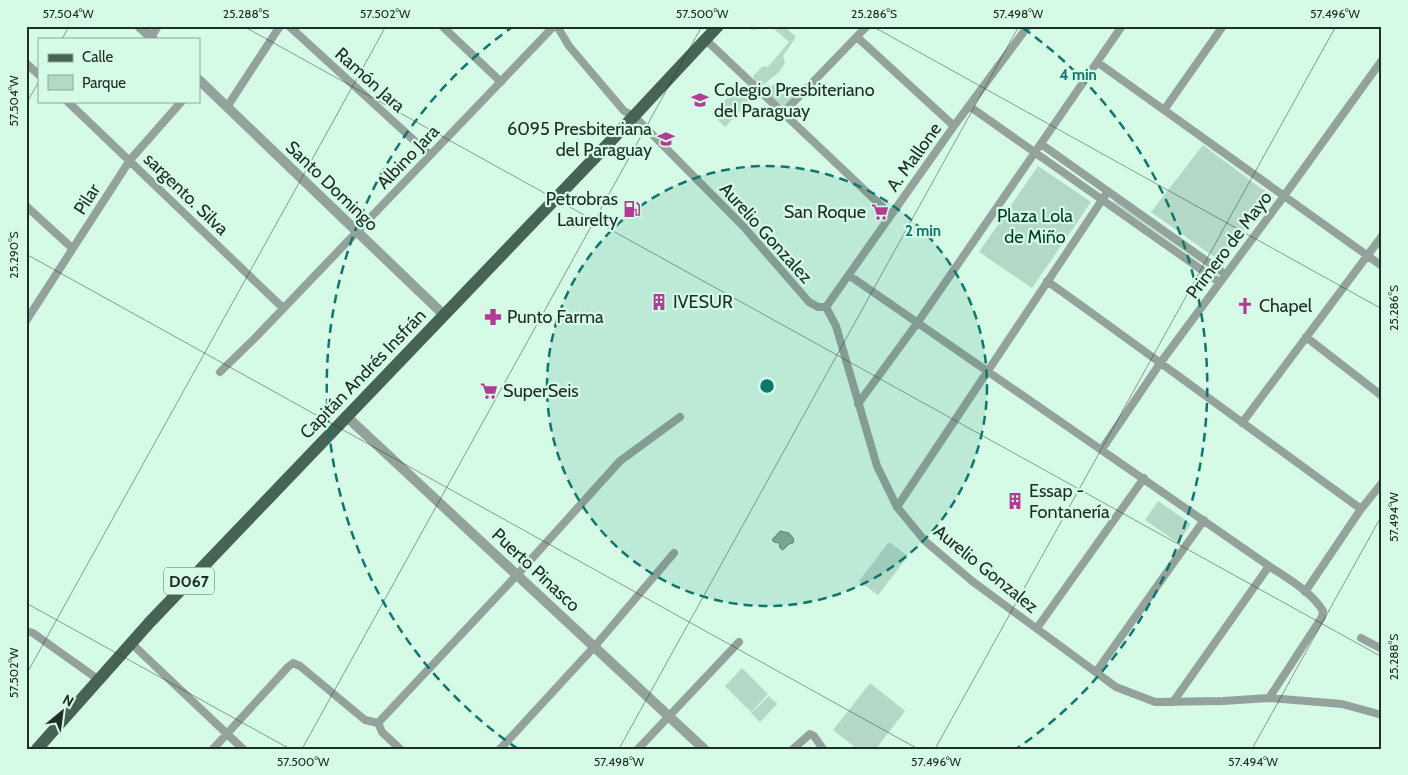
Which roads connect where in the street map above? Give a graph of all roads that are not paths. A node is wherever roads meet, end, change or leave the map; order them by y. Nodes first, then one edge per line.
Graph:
1 (139, 26) edge
2 (158, 26) edge
3 (280, 26) edge
4 (289, 26) edge
5 (442, 26) edge
6 (556, 26) edge
7 (718, 26) edge
8 (867, 26) edge
9 (1028, 26) edge
10 (1122, 26) edge
11 (1223, 26) edge
12 (857, 37) junction
13 (152, 38) edge
14 (706, 40) junction
15 (1097, 62) junction
16 (26, 63) edge
17 (1381, 64) edge
18 (38, 74) edge
19 (200, 82) edge
20 (501, 82) junction
21 (68, 102) edge
22 (181, 102) edge
23 (969, 106) junction
24 (227, 107) junction
25 (1164, 110) junction
26 (783, 113) junction
27 (634, 116) junction
28 (954, 126) junction
29 (1041, 144) junction
30 (1035, 152) junction
31 (430, 155) junction
32 (130, 160) junction
33 (1108, 191) junction
34 (1284, 196) junction
35 (1102, 200) junction
36 (26, 206) edge
37 (891, 214) junction
38 (356, 232) junction
39 (1382, 236) edge
40 (72, 248) junction
41 (1368, 256) junction
42 (1382, 266) edge
43 (1225, 274) junction
44 (850, 276) junction
45 (1047, 281) junction
46 (1220, 282) junction
47 (826, 307) junction
48 (283, 308) junction
49 (444, 315) junction
50 (26, 320) edge
51 (918, 322) junction
52 (1306, 337) junction
53 (1161, 362) junction
54 (987, 370) junction
55 (220, 372) dead end
56 (1382, 396) edge
57 (858, 404) junction
58 (346, 416) junction
59 (680, 417) dead end
60 (1242, 423) junction
61 (1102, 449) junction
62 (1144, 478) junction
63 (1382, 483) edge
64 (897, 507) junction
65 (1361, 509) junction
66 (1204, 520) junction
67 (674, 553) dead end
68 (1269, 566) junction
69 (517, 575) junction
70 (1305, 592) junction
71 (1037, 628) junction
72 (26, 631) edge
73 (1360, 638) dead end
74 (739, 642) dead end
75 (131, 643) junction
76 (595, 646) junction
77 (1382, 650) edge
78 (1096, 672) junction
79 (99, 680) junction
80 (1269, 698) junction
81 (1173, 702) junction
82 (1382, 715) edge
83 (668, 716) junction
84 (378, 723) junction
85 (227, 734) junction
86 (37, 749) edge
87 (212, 749) edge
88 (243, 749) edge
89 (400, 749) edge
90 (500, 749) edge
91 (638, 749) edge
92 (704, 749) edge
93 (793, 749) edge
94 (823, 749) edge

1 - 13 street
2 - 13 street
3 - 24 street
4 - 31 street, Ramón Jara
5 - 20 street
6 - 20 street, Albino Jara
6 - 27 street, Aurelio Gonzalez
7 - 14 main road, Capitán Andrés Insfrán / D067
8 - 12 street
9 - 23 street, A. Mallone
10 - 15 street
11 - 25 street
12 - 26 street
12 - 28 street
14 - 26 street
14 - 27 main road, Capitán Andrés Insfrán / D067
15 - 25 street
15 - 29 street
16 - 18 street
17 - 34 street, Primero de Mayo
19 - 24 street, Santo Domingo
20 - 31 street, Albino Jara
21 - 32 street, sargento. Silva
22 - 32 street, Pilar
23 - 28 street, A. Mallone
23 - 30 street
24 - 38 street, Santo Domingo
25 - 34 street
26 - 37 street
27 - 47 street, Aurelio Gonzalez
27 - 49 main road, Capitán Andrés Insfrán / D067
28 - 37 street, A. Mallone
29 - 30 street
29 - 33 street
30 - 35 street
30 - 51 street
31 - 38 street, Albino Jara
32 - 40 street, Pilar
32 - 48 street, sargento. Silva
33 - 35 street
33 - 43 street
34 - 41 street
34 - 43 street, Primero de Mayo
35 - 45 street
35 - 46 street
36 - 40 street
37 - 44 street, A. Mallone
38 - 48 street, Albino Jara
38 - 49 street, Santo Domingo
39 - 41 street
40 - 50 street, Pilar
41 - 42 street
41 - 52 street
43 - 46 street, Primero de Mayo
44 - 47 street, A. Mallone
44 - 51 street
45 - 53 street
45 - 54 street
46 - 53 street, Primero de Mayo
47 - 57 street, Aurelio Gonzalez
48 - 55 street, Albino Jara
49 - 58 main road, Capitán Andrés Insfrán / D067
51 - 54 street
51 - 57 street
52 - 56 street
52 - 60 street
53 - 60 street
53 - 61 street, Primero de Mayo
54 - 61 street
54 - 64 street
57 - 64 street, Aurelio Gonzalez
58 - 69 street, Puerto Pinasco
58 - 75 main road, Capitán Andrés Insfrán / D067
59 - 69 street
60 - 65 street
61 - 62 street
62 - 66 street
62 - 71 street
63 - 65 street
64 - 71 street, Aurelio Gonzalez
65 - 70 street
66 - 68 street
66 - 78 street
67 - 76 street
68 - 70 street
68 - 81 street
69 - 76 street, Puerto Pinasco
69 - 84 street
70 - 80 street
71 - 78 street, Aurelio Gonzalez
72 - 79 street
73 - 77 street
74 - 83 street
75 - 79 main road, Capitán Andrés Insfrán / D067
75 - 85 street
76 - 83 street, Puerto Pinasco
76 - 90 street
78 - 81 street, Aurelio Gonzalez
79 - 86 main road, Capitán Andrés Insfrán / D067
80 - 81 street, Aurelio Gonzalez
80 - 82 street, Aurelio Gonzalez
83 - 91 street
83 - 92 street, Puerto Pinasco
84 - 85 street
84 - 89 street
85 - 87 street
85 - 88 street
93 - 94 street

